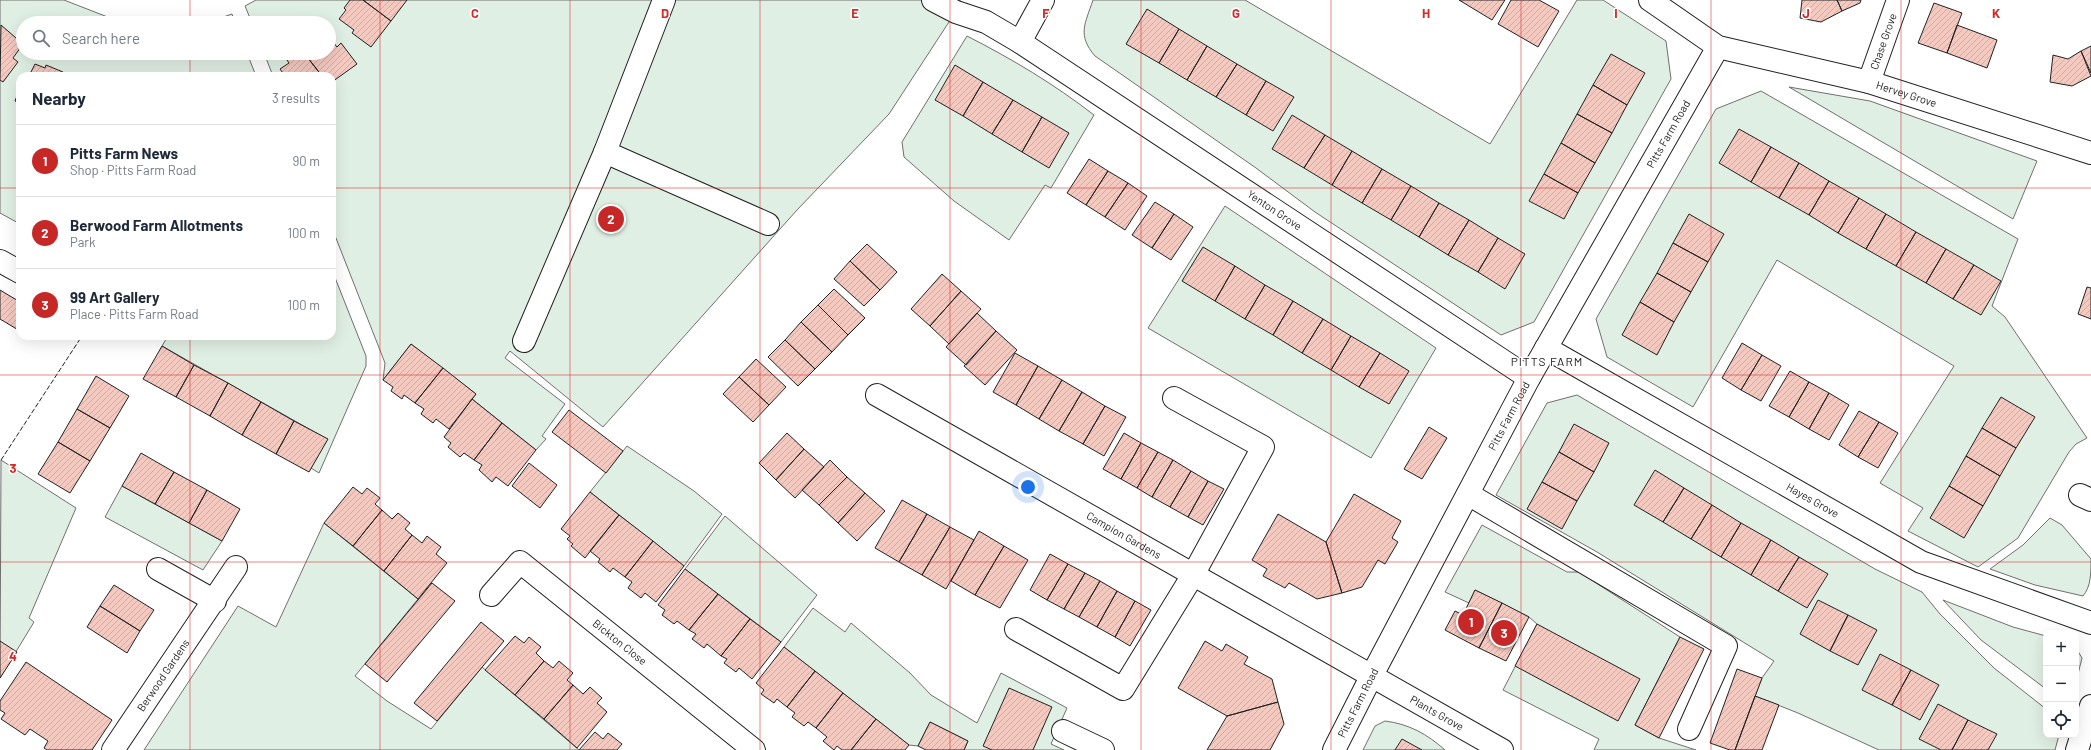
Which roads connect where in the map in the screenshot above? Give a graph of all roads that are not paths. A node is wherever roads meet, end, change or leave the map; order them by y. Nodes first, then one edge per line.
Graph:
1 (664, 0) edge
2 (933, 0) edge
3 (1043, 0) edge
4 (1650, 0) edge
5 (1898, 0) edge
6 (1020, 42) junction
7 (1718, 47) junction
8 (1870, 82) junction
9 (605, 152) junction
10 (2091, 153) edge
11 (768, 224) dead end
12 (0, 261) edge
13 (16, 270) edge
14 (524, 341) dead end
15 (1546, 348) junction
16 (1529, 378) junction
17 (877, 395) dead end
18 (1174, 398) dead end
19 (1468, 494) junction
20 (236, 567) dead end
21 (158, 569) dead end
22 (1193, 575) junction
23 (491, 595) dead end
24 (215, 601) junction
25 (2091, 623) edge
26 (1016, 629) dead end
27 (1371, 677) junction
28 (2091, 706) edge
29 (1689, 729) dead end
30 (1063, 731) dead end
31 (113, 750) edge
32 (754, 750) edge
33 (1103, 750) edge
34 (1334, 750) edge
35 (1502, 750) edge
36 (2077, 750) edge

1 - 9 street
2 - 6 street, Yenton Grove
3 - 6 street
4 - 7 street
5 - 8 street, Chase Grove
6 - 16 street, Yenton Grove
7 - 8 street, Hervey Grove
7 - 15 street, Pitts Farm Road
8 - 10 street, Hervey Grove
9 - 11 street
9 - 14 street
12 - 13 street
15 - 16 street, Pitts Farm Road
15 - 25 street, Hayes Grove
16 - 19 street, Pitts Farm Road
17 - 22 street, Campion Gardens
18 - 22 street
19 - 27 street, Pitts Farm Road
19 - 29 street
20 - 24 street, Berwood Gardens
21 - 24 street
22 - 26 street
22 - 27 street, Campion Gardens
23 - 32 street, Bickton Close
24 - 31 street, Berwood Gardens
27 - 34 street, Pitts Farm Road
27 - 35 street, Plants Grove
28 - 36 street
30 - 33 street

